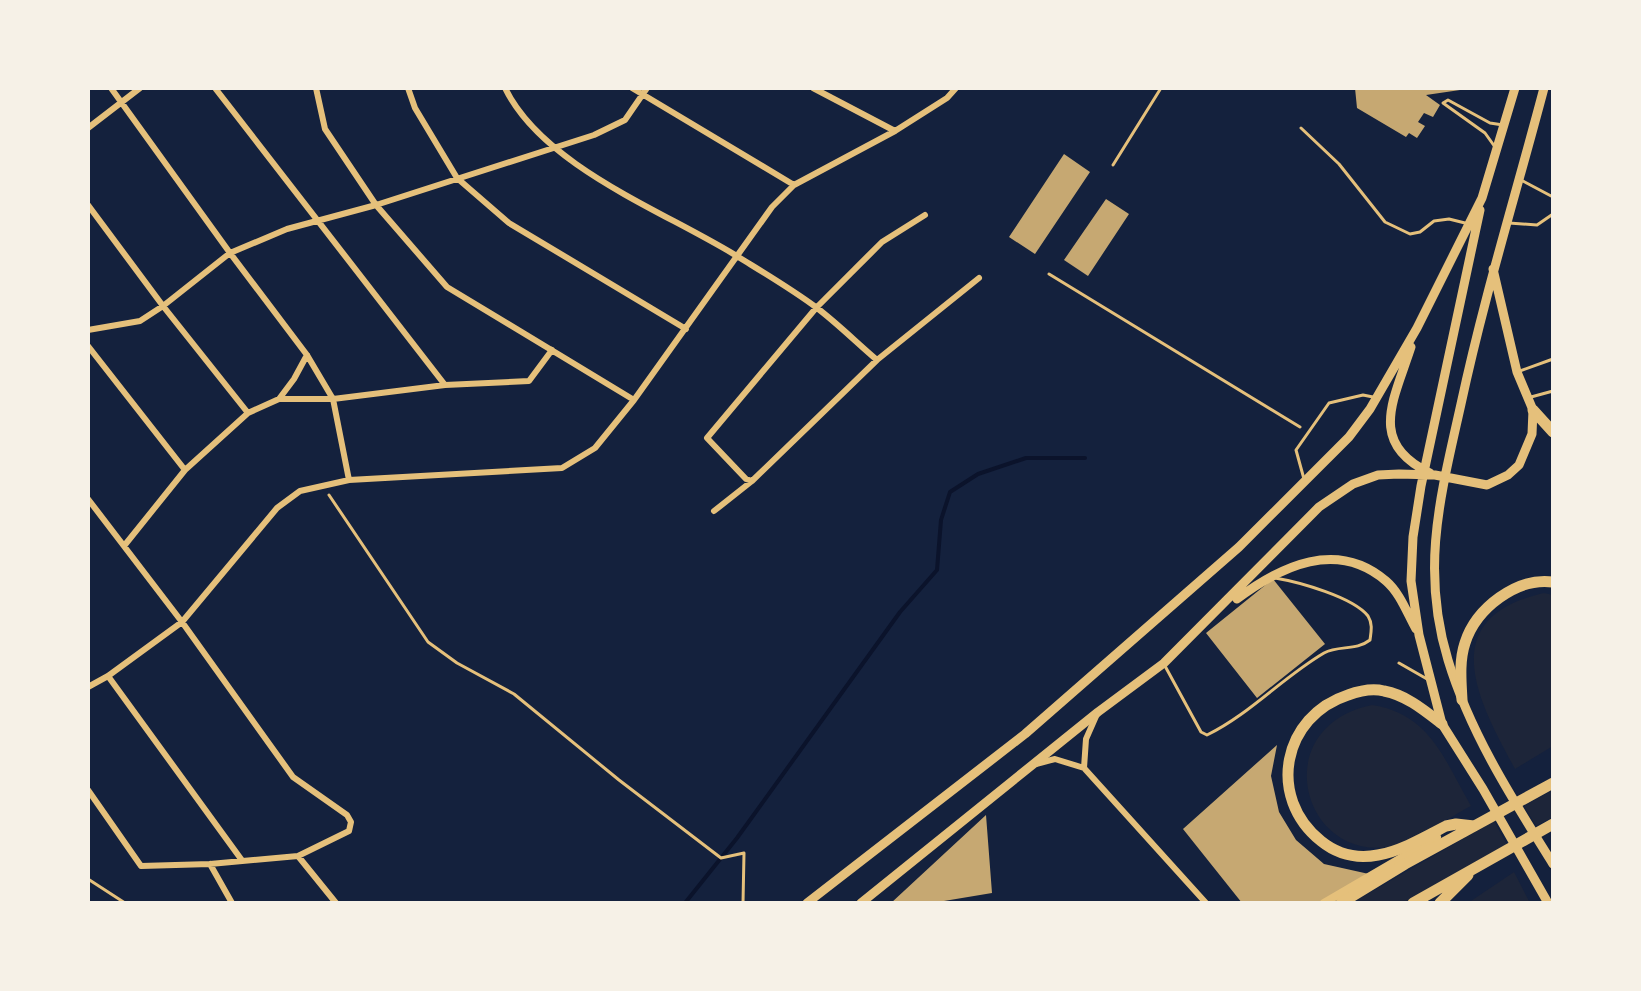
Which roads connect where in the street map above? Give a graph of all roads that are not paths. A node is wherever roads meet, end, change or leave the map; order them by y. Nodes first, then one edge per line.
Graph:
1 (111, 88) edge
2 (140, 88) edge
3 (215, 88) edge
4 (316, 88) edge
5 (408, 88) edge
6 (505, 88) edge
7 (632, 88) edge
8 (647, 88) edge
9 (813, 88) edge
10 (956, 88) edge
11 (1161, 88) edge
12 (1515, 88) edge
13 (1546, 93) edge
14 (642, 96) junction
15 (122, 102) junction
16 (1506, 124) junction
17 (88, 128) edge
18 (1301, 128) dead end
19 (895, 131) junction
20 (553, 147) junction
21 (1498, 151) junction
22 (1113, 165) dead end
23 (457, 178) junction
24 (1518, 179) junction
25 (794, 185) junction
26 (1553, 197) edge
27 (88, 205) edge
28 (376, 205) junction
29 (1553, 214) edge
30 (925, 215) dead end
31 (315, 220) junction
32 (1505, 222) junction
33 (1473, 224) junction
34 (230, 253) junction
35 (737, 256) junction
36 (1493, 269) junction
37 (979, 278) dead end
38 (163, 306) junction
39 (816, 308) junction
40 (1417, 328) junction
41 (686, 329) junction
42 (88, 330) edge
43 (88, 346) edge
44 (552, 350) junction
45 (307, 355) junction
46 (1553, 359) edge
47 (877, 360) junction
48 (1517, 372) junction
49 (445, 385) junction
50 (1553, 391) edge
51 (1376, 398) junction
52 (279, 399) junction
53 (333, 399) junction
54 (634, 400) junction
55 (1530, 404) junction
56 (248, 413) junction
57 (1553, 432) edge
58 (185, 470) junction
59 (1435, 475) junction
60 (349, 480) junction
61 (749, 480) junction
62 (1306, 483) junction
63 (88, 499) edge
64 (714, 511) dead end
65 (124, 546) junction
66 (1268, 577) junction
67 (1553, 582) edge
68 (1211, 617) junction
69 (182, 622) junction
70 (1419, 635) junction
71 (1164, 663) junction
72 (1399, 663) dead end
73 (108, 676) junction
74 (1431, 681) junction
75 (88, 687) edge
76 (1462, 700) junction
77 (1098, 712) junction
78 (1442, 724) junction
79 (1035, 764) junction
80 (1084, 768) junction
81 (1551, 784) edge
82 (88, 790) edge
83 (1459, 824) junction
84 (1553, 824) edge
85 (1474, 826) junction
86 (298, 856) junction
87 (241, 859) junction
88 (1552, 862) edge
89 (210, 864) junction
90 (1480, 864) junction
91 (88, 879) edge
92 (125, 903) edge
93 (232, 903) edge
94 (336, 903) edge
95 (807, 903) edge
96 (861, 903) edge
97 (1206, 903) edge
98 (1324, 903) edge
99 (1341, 903) edge
100 (1413, 903) edge
101 (1440, 903) edge
102 (1548, 903) edge

1 - 15 street
2 - 15 street
3 - 31 street
4 - 28 street
5 - 23 street
6 - 20 street
7 - 14 street
8 - 14 street
9 - 19 street
10 - 19 street
11 - 22 lane
12 - 16 main road
13 - 24 main road
14 - 20 street
14 - 25 street
15 - 17 street
15 - 34 street
16 - 21 main road
16 - 21 lane
18 - 33 lane
19 - 25 street
20 - 23 street
20 - 35 street
21 - 33 main road
23 - 28 street
23 - 41 street
24 - 26 lane
24 - 32 main road
25 - 35 street
27 - 38 street
28 - 31 street
28 - 44 street
29 - 32 lane
30 - 39 street
31 - 34 street
31 - 49 street
32 - 36 main road
33 - 40 main road
33 - 70 main road
34 - 38 street
34 - 45 street
35 - 39 street
35 - 41 street
36 - 48 main road
36 - 76 main road
37 - 47 street
38 - 42 street
38 - 56 street
39 - 47 street
39 - 61 street
40 - 51 main road
40 - 59 main road
41 - 54 street
43 - 58 street
44 - 49 street
44 - 54 street
45 - 52 street
45 - 53 street
46 - 48 lane
47 - 61 street
48 - 55 main road
49 - 53 street
50 - 55 lane
51 - 62 main road
51 - 62 lane
52 - 53 street
52 - 56 street
53 - 60 street
54 - 60 street
55 - 57 highway
55 - 59 main road
56 - 58 street
58 - 65 street
59 - 68 main road
60 - 69 street
61 - 64 street
62 - 95 main road
63 - 65 street
65 - 69 street
66 - 68 main road
66 - 70 main road
66 - 71 lane
67 - 76 highway
68 - 71 main road
69 - 73 street
69 - 86 street
70 - 74 main road
71 - 77 main road
72 - 74 lane
73 - 75 street
73 - 87 street
74 - 78 main road
76 - 88 main road
77 - 79 main road
77 - 80 street
78 - 83 highway
78 - 102 main road
79 - 80 street
79 - 96 main road
80 - 97 street
81 - 85 highway
82 - 89 street
83 - 85 highway
83 - 98 street
84 - 90 highway
85 - 99 highway
86 - 87 street
86 - 94 street
87 - 89 street
89 - 93 street
90 - 100 highway
90 - 101 highway
91 - 92 lane

